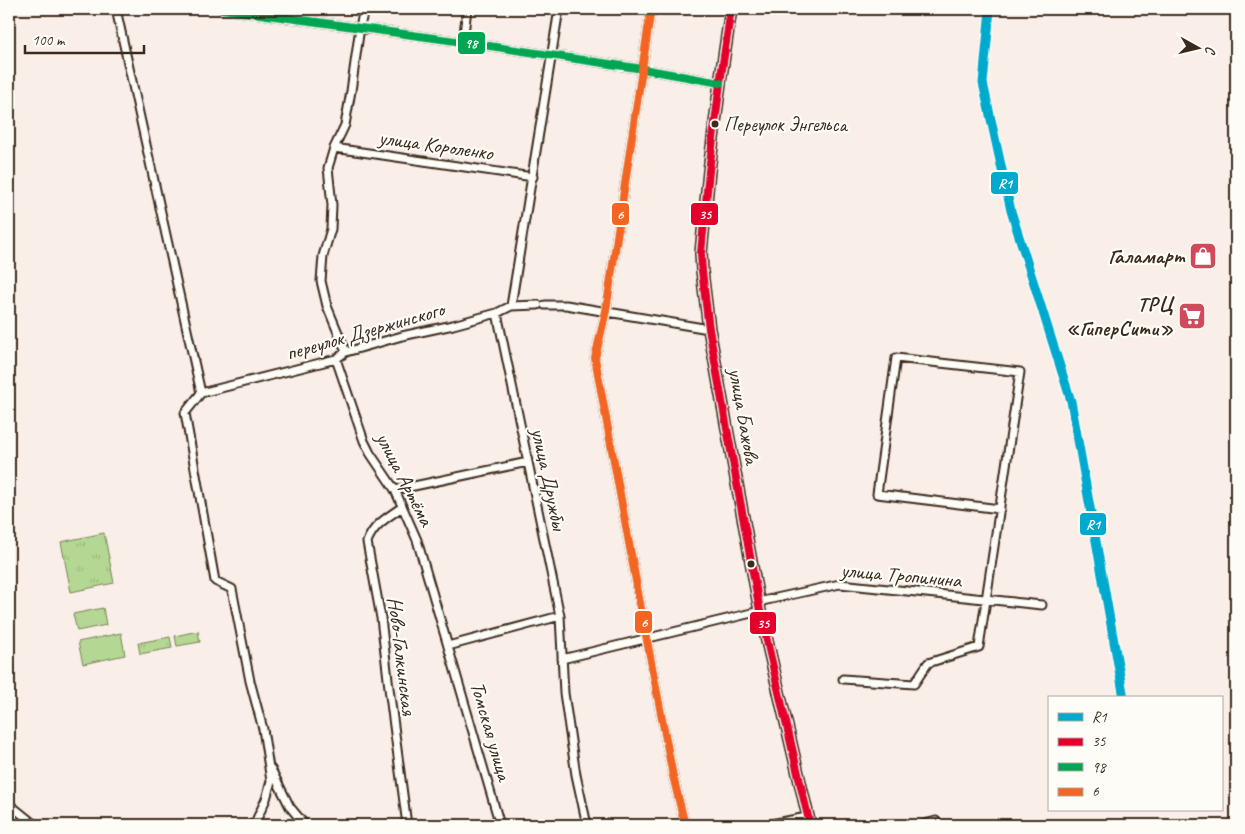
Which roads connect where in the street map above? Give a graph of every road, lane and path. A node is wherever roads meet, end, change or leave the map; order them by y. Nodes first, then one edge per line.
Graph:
1 (116, 9) edge
2 (222, 9) edge
3 (364, 9) edge
4 (467, 9) edge
5 (559, 9) edge
6 (652, 9) edge
7 (731, 9) edge
8 (247, 11) edge
9 (360, 27) junction
10 (463, 42) junction
11 (552, 56) junction
12 (643, 69) junction
13 (720, 83) junction
14 (334, 148) junction
15 (533, 177) junction
16 (511, 306) junction
17 (606, 311) junction
18 (497, 313) junction
19 (709, 329) junction
20 (346, 352) junction
21 (336, 359) junction
22 (201, 393) junction
23 (528, 462) junction
24 (395, 490) junction
25 (402, 507) junction
26 (1000, 509) junction
27 (986, 600) junction
28 (1042, 606) dead end
29 (759, 607) junction
30 (560, 616) junction
31 (646, 638) junction
32 (448, 646) junction
33 (562, 656) junction
34 (843, 679) dead end
35 (268, 762) junction
36 (9, 804) edge
37 (808, 821) edge
38 (936, 821) dead end
39 (42, 825) edge
40 (250, 825) edge
41 (305, 825) edge
42 (407, 825) edge
43 (500, 825) edge
44 (587, 825) edge
45 (685, 825) edge
46 (766, 825) edge
47 (921, 825) edge

1 - 22 street
2 - 8 street
3 - 9 street
4 - 10 street
5 - 11 street
6 - 12 street
7 - 13 main road, улица Бажова
8 - 9 street
9 - 10 street
9 - 14 street
10 - 11 street
11 - 12 street
11 - 15 street
12 - 13 street
12 - 17 street
13 - 19 main road, улица Бажова
14 - 15 street, улица Короленко
14 - 20 street
15 - 16 street
16 - 17 street, переулок Дзержинского
16 - 18 street, переулок Дзержинского
17 - 19 street, переулок Дзержинского
17 - 31 street
18 - 20 street, переулок Дзержинского
18 - 23 street, улица Дружбы
19 - 29 main road, улица Бажова
20 - 21 street, переулок Дзержинского
21 - 22 street, переулок Дзержинского
21 - 24 street, улица Артёма
22 - 35 street
23 - 24 street
23 - 30 street, улица Дружбы
24 - 25 street, улица Артёма
25 - 32 street, улица Артёма
25 - 42 street, Ново-Галкинская
26 - 26 street
26 - 27 street
27 - 28 street, улица Тропинина
27 - 29 street, улица Тропинина
27 - 34 street
29 - 31 street, улица Тропинина
29 - 37 main road, улица Бажова
30 - 32 street
30 - 33 street, улица Дружбы
31 - 33 street, улица Тропинина
31 - 45 street
32 - 43 street, Томская улица
33 - 44 street, улица Дружбы
35 - 40 street
35 - 41 street
36 - 39 street
37 - 46 street
38 - 47 street

